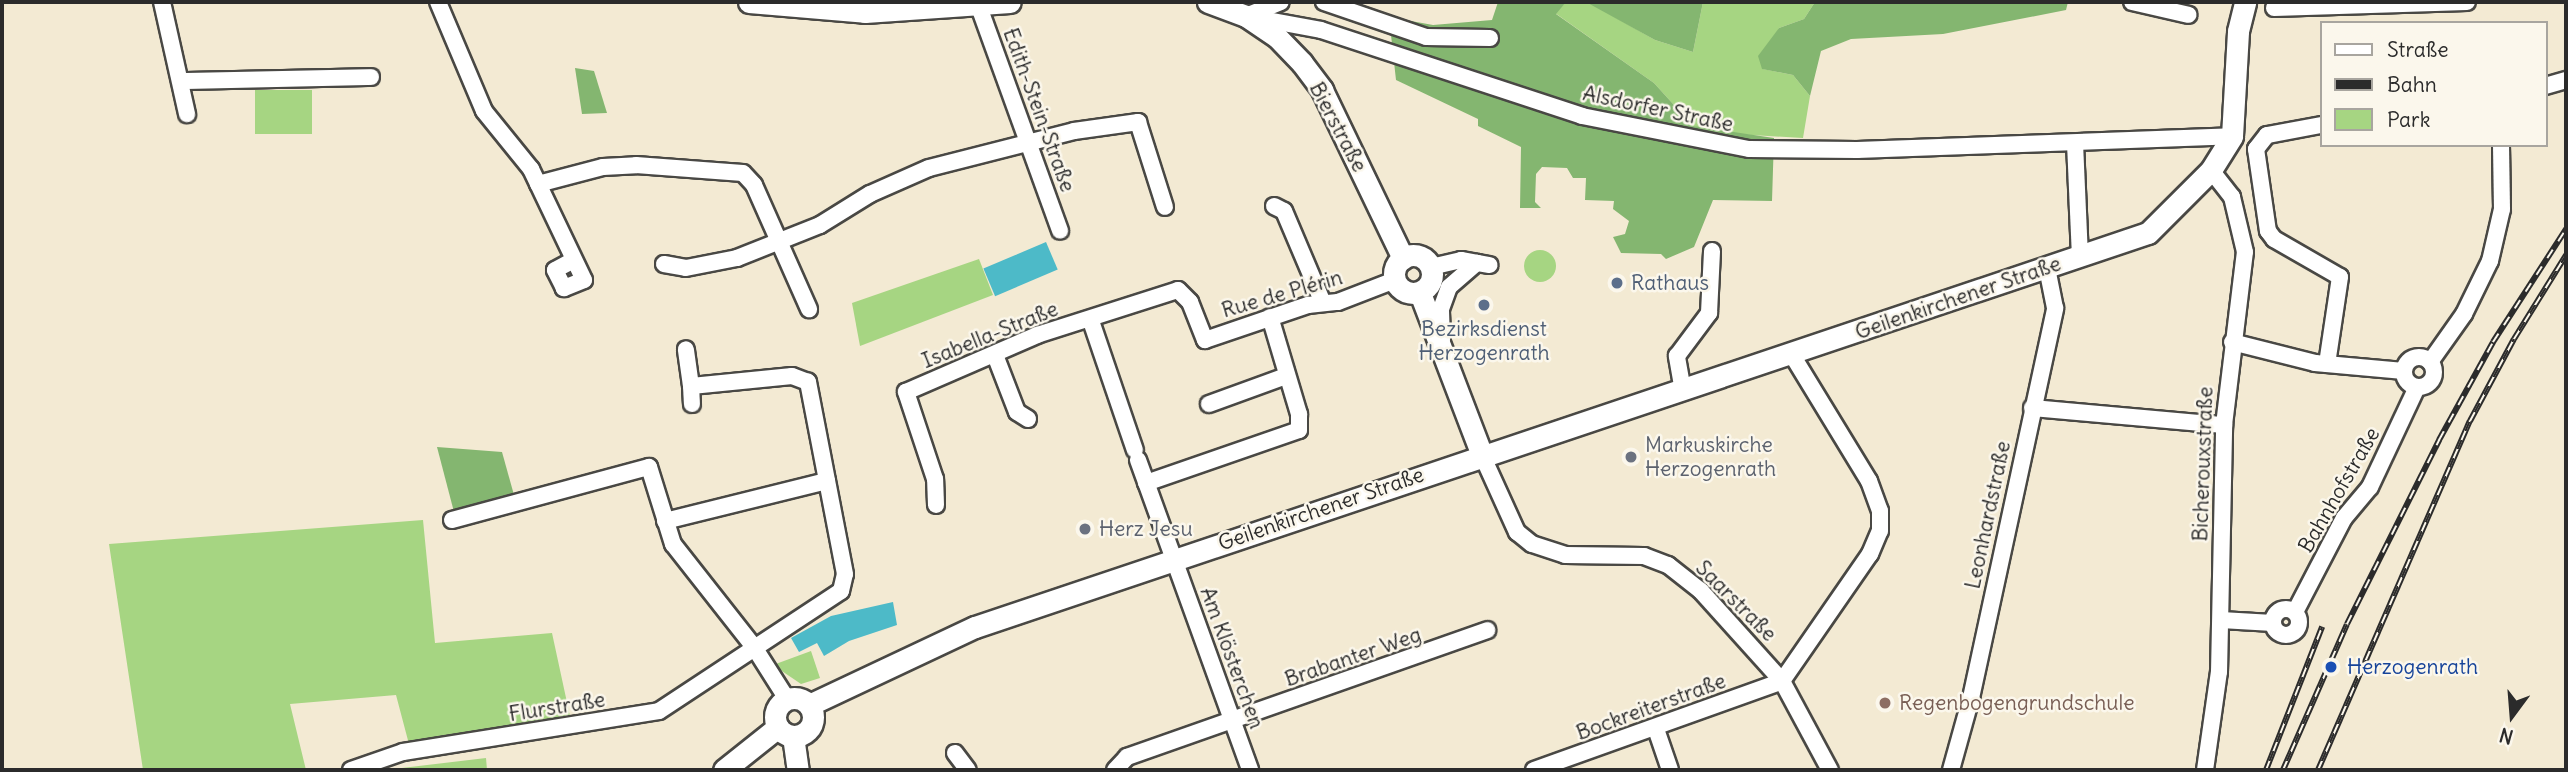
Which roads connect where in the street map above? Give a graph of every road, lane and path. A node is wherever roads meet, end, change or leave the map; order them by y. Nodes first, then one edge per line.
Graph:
1 (162, 2) edge
2 (438, 2) edge
3 (749, 2) edge
4 (1010, 2) edge
5 (1208, 2) edge
6 (1281, 2) edge
7 (1324, 2) edge
8 (2132, 2) edge
9 (2245, 2) edge
10 (2455, 2) edge
11 (2468, 2) edge
12 (978, 4) junction
13 (2317, 4) edge
14 (2335, 4) edge
15 (2274, 8) dead end
16 (2189, 15) dead end
17 (1245, 16) junction
18 (1490, 38) dead end
19 (371, 77) dead end
20 (2566, 80) edge
21 (182, 81) junction
22 (2547, 85) edge
23 (187, 114) dead end
24 (2320, 125) edge
25 (2232, 136) junction
26 (2075, 143) junction
27 (1030, 145) junction
28 (2501, 147) edge
29 (2211, 170) junction
30 (538, 184) junction
31 (1274, 206) dead end
32 (1165, 207) dead end
33 (1060, 231) dead end
34 (781, 243) junction
35 (1712, 251) dead end
36 (2080, 257) junction
37 (1403, 258) junction
38 (574, 260) dead end
39 (664, 264) dead end
40 (1431, 267) junction
41 (2047, 268) junction
42 (1395, 280) junction
43 (1420, 293) junction
44 (1323, 303) junction
45 (809, 309) dead end
46 (1270, 317) junction
47 (1091, 321) junction
48 (2232, 342) junction
49 (686, 349) dead end
50 (995, 355) junction
51 (1793, 355) junction
52 (1443, 356) junction
53 (2430, 362) junction
54 (2327, 364) junction
55 (2404, 370) junction
56 (1286, 376) junction
57 (691, 386) junction
58 (2417, 387) junction
59 (1684, 391) junction
60 (692, 404) dead end
61 (1209, 404) dead end
62 (2032, 408) junction
63 (1028, 419) dead end
64 (2224, 425) junction
65 (1482, 455) junction
66 (827, 481) junction
67 (1146, 483) junction
68 (936, 505) dead end
69 (452, 520) dead end
70 (665, 521) junction
71 (1173, 560) junction
72 (2221, 620) junction
73 (1487, 630) dead end
74 (754, 647) junction
75 (1782, 681) junction
76 (787, 699) junction
77 (809, 705) junction
78 (1232, 720) junction
79 (1656, 729) junction
80 (785, 732) junction
81 (955, 753) dead end
82 (351, 770) edge
83 (724, 770) edge
84 (798, 770) edge
85 (968, 770) edge
86 (1115, 770) edge
87 (1250, 770) edge
88 (1534, 770) edge
89 (1670, 770) edge
90 (1830, 770) edge
91 (1951, 770) edge
92 (2206, 770) edge

1 - 21 street
2 - 30 street
3 - 12 main road
4 - 12 main road
5 - 17 main road, Bierstraße
6 - 17 street
7 - 18 street
8 - 16 street
9 - 25 main road
10 - 11 street
10 - 14 street
12 - 27 street, Edith-Stein-Straße
13 - 14 street
13 - 15 street
17 - 26 street, Alsdorfer Straße
17 - 37 main road, Bierstraße
19 - 21 street
20 - 22 street
21 - 23 street
24 - 54 street
25 - 26 street, Alsdorfer Straße
25 - 29 main road, Geilenkirchener Straße
26 - 36 street
27 - 32 street
27 - 33 street, Edith-Stein-Straße
27 - 34 street
28 - 53 street
29 - 36 main road, Geilenkirchener Straße
29 - 48 street, Bicherouxstraße
30 - 34 street
30 - 38 street
31 - 44 street
34 - 39 street
34 - 45 street
35 - 59 street
36 - 41 main road, Geilenkirchener Straße
37 - 40 main road
37 - 42 main road
40 - 43 main road
40 - 52 street
41 - 51 main road, Geilenkirchener Straße
41 - 62 street, Leonhardstraße
42 - 43 main road
42 - 44 street, Rue de Plérin
43 - 52 main road
44 - 46 street, Rue de Plérin
46 - 47 street, Rue de Plérin
46 - 56 street
47 - 50 street, Isabella-Straße
47 - 67 street, Am Klösterchen
48 - 54 street
48 - 64 street, Bicherouxstraße
49 - 57 street
50 - 63 street
50 - 68 street, Isabella-Straße
51 - 59 main road, Geilenkirchener Straße
51 - 75 street
52 - 65 main road
53 - 55 street
53 - 58 street
54 - 55 street
55 - 58 street
56 - 61 street
56 - 67 street
57 - 60 street
57 - 66 street
58 - 72 street, Bahnhofstraße
59 - 65 main road, Geilenkirchener Straße
62 - 64 street
62 - 91 street, Leonhardstraße
64 - 72 street, Bicherouxstraße
65 - 71 main road, Geilenkirchener Straße
65 - 75 street, Saarstraße
66 - 70 street
66 - 74 street, Flurstraße
67 - 71 street, Am Klösterchen
69 - 70 street
70 - 74 street
71 - 77 main road, Geilenkirchener Straße
71 - 78 street, Am Klösterchen
72 - 92 street, Bicherouxstraße
73 - 78 street, Brabanter Weg
74 - 76 street
74 - 82 street, Flurstraße
75 - 79 street, Bockreiterstraße
75 - 90 street, Saarstraße
76 - 77 main road
76 - 80 main road
77 - 80 main road
78 - 86 street, Brabanter Weg
78 - 87 street, Am Klösterchen
79 - 88 street, Bockreiterstraße
79 - 89 street
80 - 83 main road
80 - 84 main road
81 - 85 street

